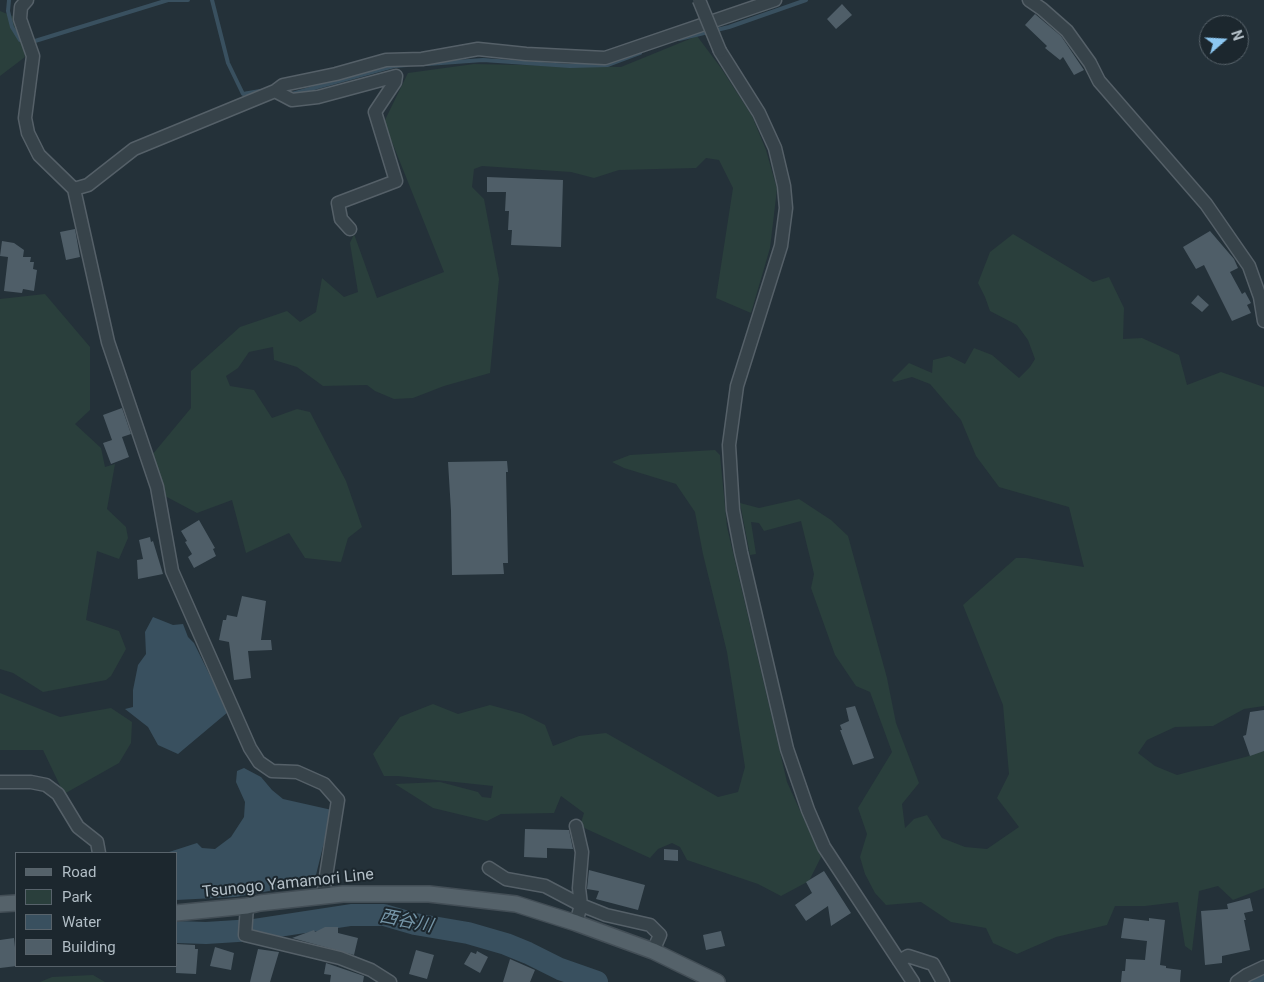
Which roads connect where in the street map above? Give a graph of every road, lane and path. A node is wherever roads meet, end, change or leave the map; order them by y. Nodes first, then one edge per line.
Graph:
1 (26, 0) edge
2 (699, 0) edge
3 (775, 0) edge
4 (1029, 0) edge
5 (275, 91) junction
6 (74, 189) junction
7 (350, 229) dead end
8 (1264, 321) edge
9 (0, 782) edge
10 (576, 826) dead end
11 (99, 852) edge
12 (489, 868) dead end
13 (324, 896) junction
14 (15, 903) edge
15 (0, 904) edge
16 (581, 905) junction
17 (247, 906) junction
18 (178, 913) edge
19 (576, 922) junction
20 (653, 951) junction
21 (899, 961) junction
22 (1264, 967) edge
23 (390, 982) edge
24 (717, 982) edge
25 (913, 982) edge
26 (943, 982) edge
27 (1237, 982) edge

1 - 6 street
2 - 21 street, bridge
3 - 5 street
4 - 8 street
5 - 6 street
5 - 7 street
6 - 13 street
9 - 11 street
10 - 16 street
12 - 16 street
13 - 17 main road, Tsunogo Yamamori Line
13 - 19 main road, Tsunogo Yamamori Line
14 - 15 main road
16 - 19 street
16 - 20 street
17 - 18 main road, Tsunogo Yamamori Line
17 - 23 street
19 - 20 main road, Tsunogo Yamamori Line
20 - 24 main road, Tsunogo Yamamori Line
21 - 25 street
21 - 26 street
22 - 27 street

